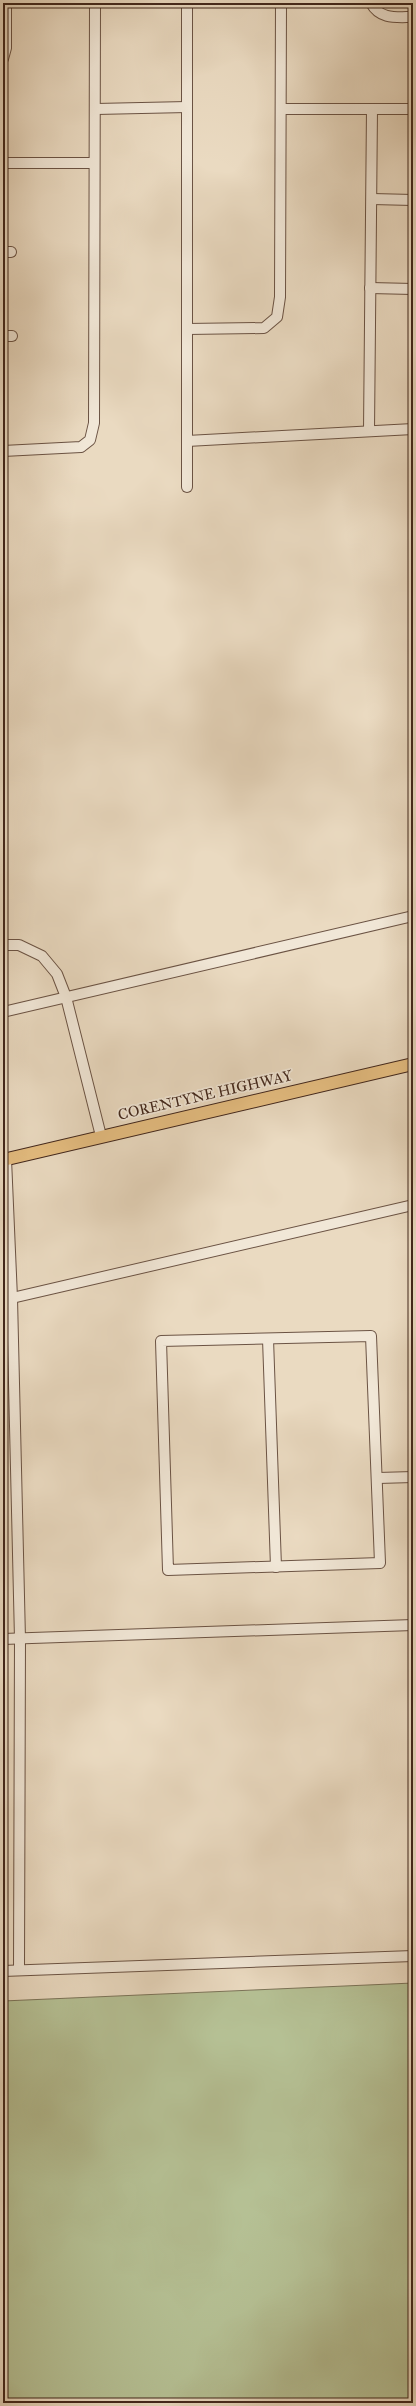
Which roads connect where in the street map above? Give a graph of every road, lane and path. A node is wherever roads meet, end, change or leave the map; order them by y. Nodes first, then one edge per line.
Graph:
1 (6, 3) edge
2 (95, 3) edge
3 (187, 3) edge
4 (281, 3) edge
5 (372, 3) edge
6 (413, 17) edge
7 (3, 59) edge
8 (187, 106) junction
9 (96, 109) junction
10 (281, 109) junction
11 (372, 109) junction
12 (413, 109) edge
13 (3, 163) edge
14 (94, 163) junction
15 (372, 199) junction
16 (413, 200) edge
17 (370, 288) junction
18 (413, 289) edge
19 (187, 329) junction
20 (413, 429) edge
21 (369, 431) junction
22 (187, 440) junction
23 (3, 451) edge
24 (187, 487) dead end
25 (413, 916) edge
26 (3, 945) edge
27 (66, 997) junction
28 (3, 1012) edge
29 (413, 1064) edge
30 (101, 1136) junction
31 (4, 1165) edge
32 (413, 1205) edge
33 (8, 1299) edge
34 (268, 1339) junction
35 (413, 1477) edge
36 (378, 1478) junction
37 (276, 1566) junction
38 (413, 1625) edge
39 (3, 1639) edge
40 (20, 1639) junction
41 (413, 1956) edge
42 (20, 1970) junction
43 (3, 1971) edge

1 - 7 street
2 - 9 street
3 - 8 street
4 - 10 street
5 - 6 street
8 - 9 street
8 - 19 street
9 - 14 street
10 - 11 street
10 - 19 street
11 - 12 street
11 - 15 street
13 - 14 street
14 - 23 street
15 - 16 street
15 - 17 street
17 - 18 street
17 - 21 street
19 - 22 street
20 - 21 street
21 - 22 street
22 - 24 street
25 - 27 street
26 - 27 street
27 - 28 street
27 - 30 street
29 - 30 main road, CORENTYNE HIGHWAY
30 - 31 main road, CORENTYNE HIGHWAY
31 - 33 street
32 - 33 street
33 - 40 street
34 - 36 street
34 - 37 street
34 - 37 street
35 - 36 street
36 - 37 street
38 - 40 street
39 - 40 street
40 - 42 street
41 - 42 street
42 - 43 street

